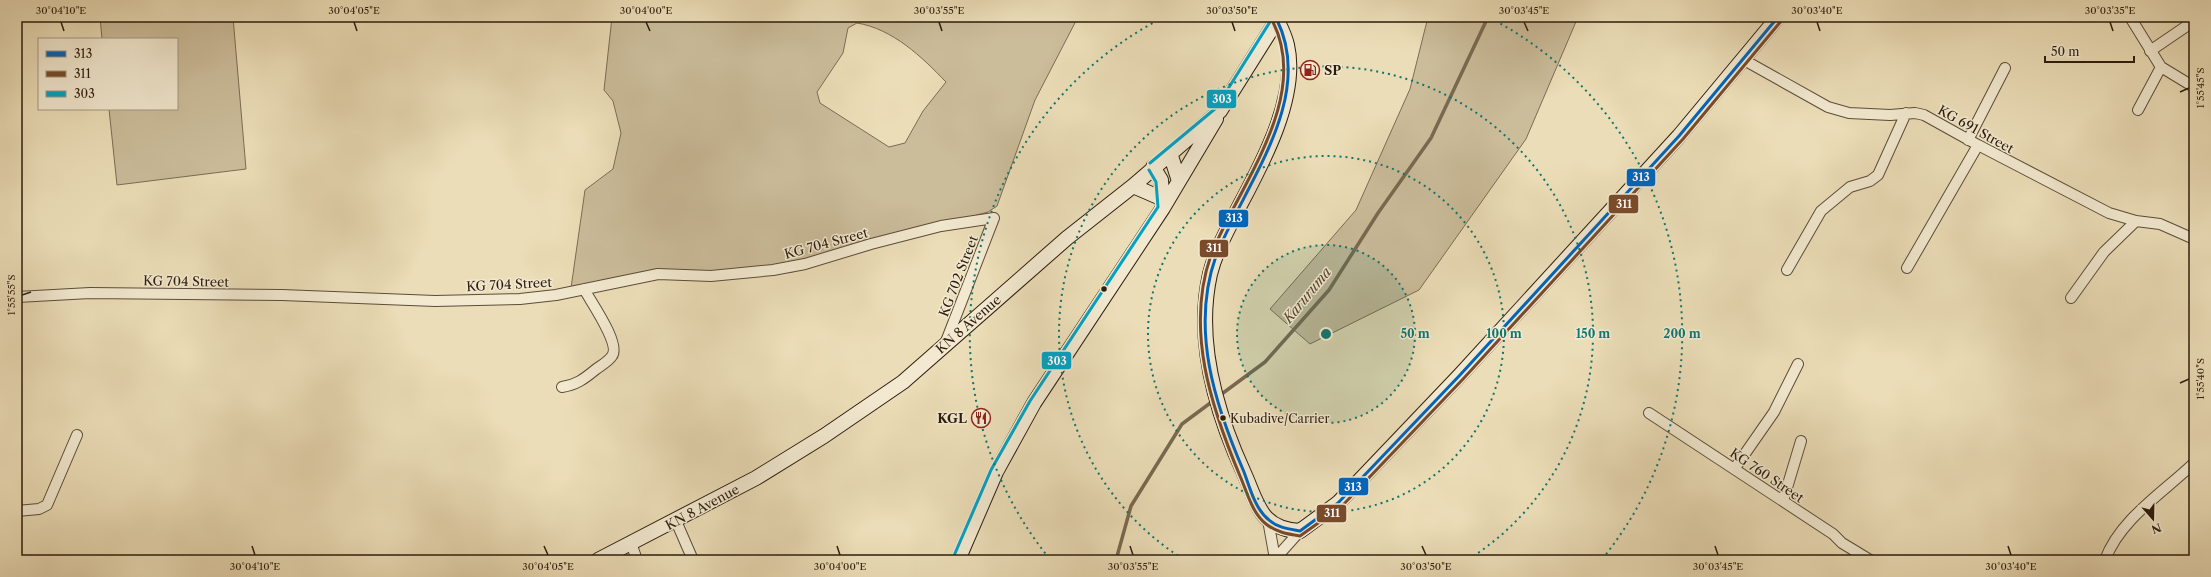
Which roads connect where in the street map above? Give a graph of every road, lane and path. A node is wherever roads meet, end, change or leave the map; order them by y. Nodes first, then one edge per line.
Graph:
1 (1778, 17) edge
2 (2130, 17) edge
3 (1278, 18) edge
4 (2194, 21) edge
5 (2150, 51) junction
6 (1744, 60) junction
7 (2161, 67) junction
8 (2005, 68) dead end
9 (2194, 87) edge
10 (2138, 110) dead end
11 (1220, 111) junction
12 (1906, 113) junction
13 (1968, 140) junction
14 (1978, 145) junction
15 (1170, 153) junction
16 (1153, 168) junction
17 (1179, 181) junction
18 (1133, 186) junction
19 (1163, 204) junction
20 (994, 218) joint
21 (2136, 221) junction
22 (2194, 238) edge
23 (1907, 268) dead end
24 (1787, 270) dead end
25 (584, 289) junction
26 (17, 297) edge
27 (2071, 298) dead end
28 (945, 344) junction
29 (1798, 364) dead end
30 (562, 387) dead end
31 (1649, 413) dead end
32 (77, 435) dead end
33 (1801, 441) dead end
34 (2194, 463) edge
35 (1735, 468) junction
36 (1783, 501) junction
37 (17, 512) edge
38 (1268, 520) junction
39 (676, 521) junction
40 (1300, 531) junction
41 (631, 543) junction
42 (598, 560) edge
43 (638, 560) edge
44 (693, 560) edge
45 (958, 560) edge
46 (1274, 560) edge
47 (1870, 560) edge
48 (2105, 560) edge

1 - 6 main road
2 - 5 street
3 - 11 main road, KN 8 Avenue
3 - 38 main road
4 - 5 street
5 - 7 street
6 - 12 street, KG 691 Street
6 - 40 main road
7 - 9 street
7 - 10 street
8 - 13 street
11 - 15 main road, KN 8 Avenue
11 - 17 main road
12 - 13 street, KG 691 Street
12 - 24 street
13 - 14 street, KG 691 Street
14 - 21 street, KG 691 Street
14 - 23 street
15 - 16 main road, KN 8 Avenue
15 - 17 main road
16 - 18 main road, KN 8 Avenue
16 - 19 main road
17 - 19 main road
18 - 19 main road
18 - 28 main road, KN 8 Avenue
19 - 45 main road
20 - 25 street, KG 704 Street
20 - 28 street, KG 702 Street
21 - 22 street, KG 691 Street
21 - 27 street
25 - 26 street, KG 704 Street
25 - 30 street
28 - 39 main road, KN 8 Avenue
29 - 35 street
31 - 35 street, KG 760 Street
32 - 37 street
33 - 36 street
34 - 48 street
35 - 36 street, KG 760 Street
36 - 47 street, KG 760 Street
38 - 40 main road
38 - 46 street
39 - 41 main road, KN 8 Avenue
39 - 44 street
40 - 46 street
41 - 42 main road, KN 8 Avenue
41 - 43 street

